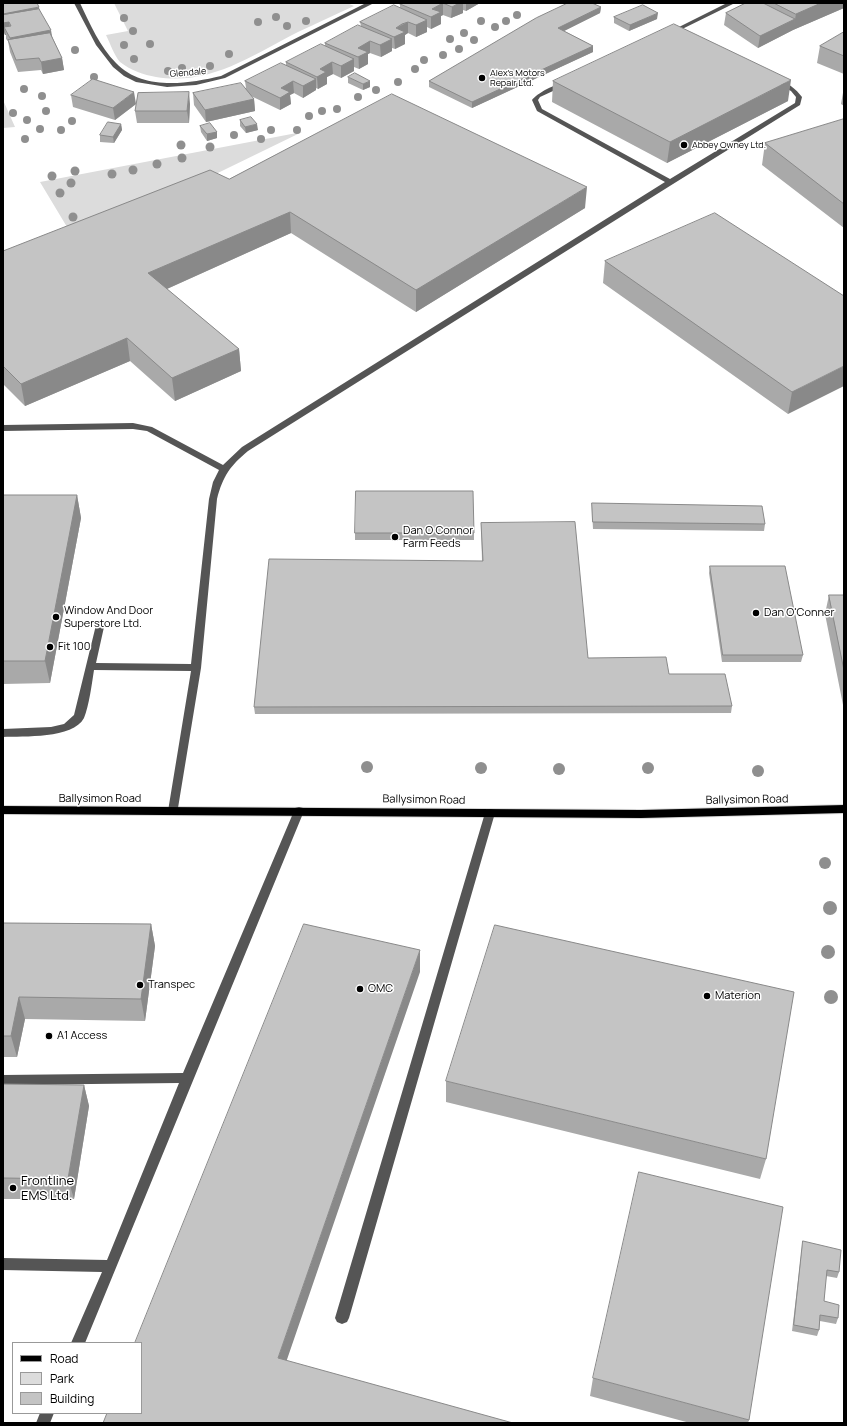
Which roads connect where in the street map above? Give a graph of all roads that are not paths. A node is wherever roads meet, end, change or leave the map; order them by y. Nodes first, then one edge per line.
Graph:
1 (77, 3) edge
2 (371, 3) edge
3 (732, 3) edge
4 (660, 38) edge
5 (574, 79) edge
6 (773, 80) edge
7 (670, 182) junction
8 (3, 428) edge
9 (223, 469) junction
10 (99, 627) dead end
11 (91, 666) junction
12 (196, 668) junction
13 (3, 733) edge
14 (844, 809) edge
15 (3, 810) edge
16 (173, 811) junction
17 (299, 811) junction
18 (490, 813) junction
19 (187, 1078) junction
20 (3, 1080) edge
21 (3, 1264) edge
22 (111, 1266) junction
23 (342, 1318) dead end
24 (78, 1342) edge

1 - 2 street, Glendale
3 - 4 street
5 - 7 street
6 - 7 street
7 - 9 street
8 - 9 street
9 - 12 street
10 - 11 street
11 - 12 street
11 - 13 street
12 - 16 street
14 - 18 main road, Ballysimon Road
15 - 16 main road, Ballysimon Road
16 - 17 main road, Ballysimon Road
17 - 18 main road, Ballysimon Road
17 - 19 street
18 - 23 street
19 - 20 street
19 - 22 street
21 - 22 street
22 - 24 street

